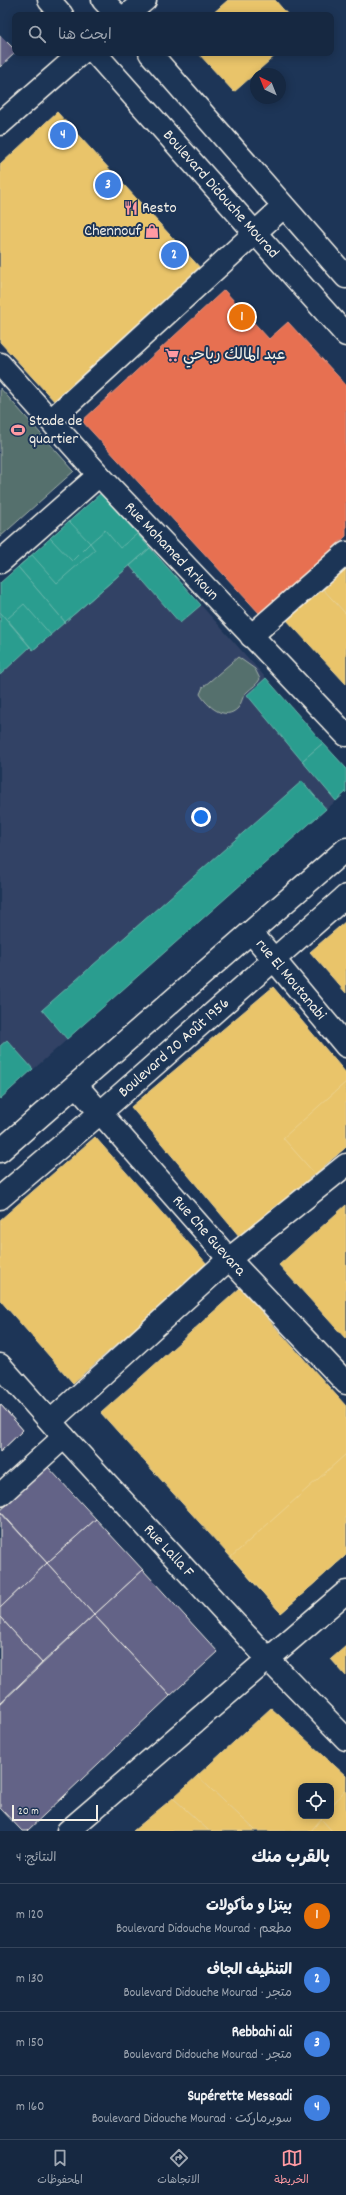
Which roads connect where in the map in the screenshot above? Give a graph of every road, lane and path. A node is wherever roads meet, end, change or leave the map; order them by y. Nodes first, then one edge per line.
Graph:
1 (49, 0) edge
2 (103, 0) edge
3 (145, 0) edge
4 (59, 12) edge
5 (114, 12) edge
6 (131, 12) edge
7 (78, 56) edge
8 (98, 56) edge
9 (153, 56) edge
10 (0, 124) edge
11 (283, 207) junction
12 (256, 233) junction
13 (346, 277) edge
14 (346, 335) edge
15 (0, 364) edge
16 (51, 420) junction
17 (99, 475) junction
18 (346, 554) edge
19 (0, 562) edge
20 (251, 636) junction
21 (346, 735) edge
22 (346, 849) edge
23 (346, 896) edge
24 (251, 932) junction
25 (273, 960) junction
26 (346, 1046) edge
27 (76, 1085) junction
28 (100, 1113) junction
29 (0, 1151) edge
30 (346, 1164) edge
31 (0, 1198) edge
32 (229, 1259) junction
33 (0, 1365) edge
34 (346, 1383) edge
35 (57, 1429) junction
36 (0, 1495) edge
37 (346, 1592) edge
38 (268, 1659) junction
39 (346, 1739) edge
40 (68, 1831) edge

1 - 4 street
2 - 5 street
3 - 6 street
7 - 10 street
8 - 12 street, Boulevard Didouche Mourad
9 - 11 street
11 - 12 street
11 - 13 street
12 - 14 street, Boulevard Didouche Mourad
12 - 16 street
15 - 16 street, Rue Mohamed Arkoun
16 - 17 street, Rue Mohamed Arkoun
17 - 19 street
17 - 20 street, Rue Mohamed Arkoun
18 - 20 street
20 - 21 street, Rue Mohamed Arkoun
22 - 24 street
23 - 25 street, Boulevard 20 Août 1956
24 - 25 street, rue El Moutanabi
24 - 27 street
25 - 26 street, rue El Moutanabi
25 - 28 street, Boulevard 20 Août 1956
27 - 28 street, Rue Che Guevara
27 - 29 street
28 - 31 street, Boulevard 20 Août 1956
28 - 32 street, Rue Che Guevara
30 - 32 street
32 - 34 street, Rue Che Guevara
32 - 35 street
33 - 35 street, Rue Lalla F
35 - 36 street
35 - 38 street, Rue Lalla F
37 - 38 street
38 - 39 street, Rue Lalla F
38 - 40 street

